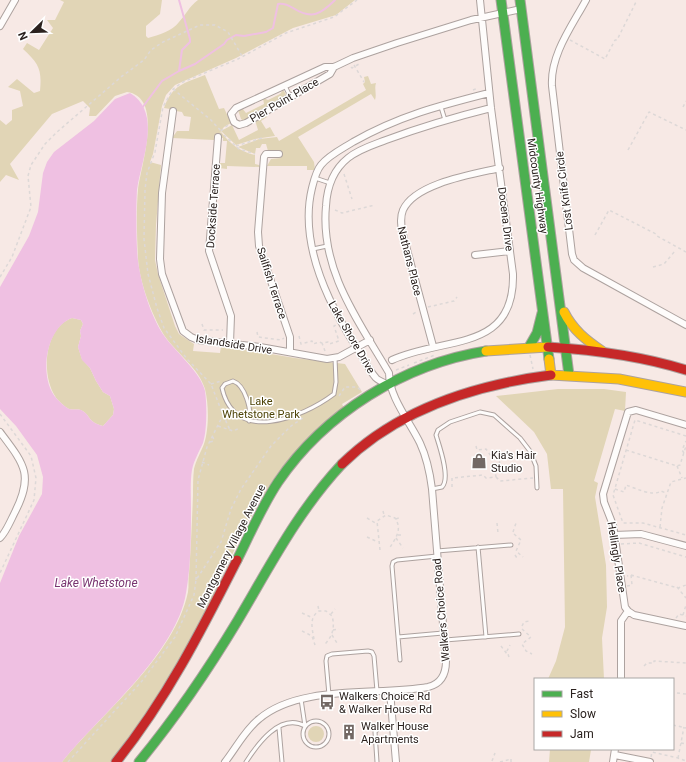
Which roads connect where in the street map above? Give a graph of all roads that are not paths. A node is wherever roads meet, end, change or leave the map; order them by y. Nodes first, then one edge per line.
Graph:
1 (15, 0) edge
2 (480, 0) edge
3 (501, 0) edge
4 (586, 0) edge
5 (520, 5) edge
6 (503, 12) junction
7 (482, 17) junction
8 (1, 22) edge
9 (334, 67) junction
10 (312, 73) junction
11 (316, 81) junction
12 (285, 86) junction
13 (489, 93) junction
14 (290, 96) junction
15 (440, 106) junction
16 (491, 108) junction
17 (172, 111) dead end
18 (445, 120) junction
19 (220, 134) road end
20 (279, 154) dead end
21 (500, 168) junction
22 (315, 178) junction
23 (330, 183) junction
24 (327, 246) junction
25 (313, 249) junction
26 (510, 251) junction
27 (475, 255) dead end
28 (560, 301) junction
29 (543, 310) junction
30 (686, 325) edge
31 (370, 340) junction
32 (230, 343) junction
33 (433, 346) junction
34 (548, 347) junction
35 (357, 348) junction
36 (566, 348) junction
37 (529, 350) junction
38 (290, 352) junction
39 (606, 353) junction
40 (335, 358) junction
41 (392, 360) dead end
42 (686, 370) edge
43 (552, 375) junction
44 (569, 375) junction
45 (389, 385) junction
46 (686, 392) edge
47 (407, 418) junction
48 (249, 421) junction
49 (686, 425) edge
50 (0, 432) edge
51 (537, 488) dead end
52 (432, 489) junction
53 (614, 535) junction
54 (0, 538) edge
55 (511, 544) dead end
56 (686, 546) edge
57 (478, 547) junction
58 (437, 554) junction
59 (628, 612) junction
60 (686, 626) edge
61 (444, 633) junction
62 (518, 634) dead end
63 (398, 637) junction
64 (486, 637) junction
65 (444, 640) junction
66 (400, 660) dead end
67 (620, 678) edge
68 (390, 691) junction
69 (377, 692) junction
70 (329, 696) junction
71 (300, 698) junction
72 (304, 726) junction
73 (393, 727) junction
74 (279, 728) junction
75 (615, 752) edge
76 (116, 762) edge
77 (139, 762) edge
78 (225, 762) edge
79 (246, 762) edge
80 (282, 762) edge
81 (377, 762) edge
82 (396, 762) edge
83 (613, 762) edge
84 (650, 762) edge

1 - 8 street
2 - 7 street, Docena Drive
3 - 6 main road, Midcounty Highway
4 - 30 street, Lost Knife Circle
5 - 6 street, Pier Point Place
5 - 28 main road, Midcounty Highway
6 - 7 street, Pier Point Place
6 - 29 main road, Midcounty Highway
7 - 9 street, Pier Point Place
7 - 13 street, Docena Drive
9 - 10 street, Pier Point Place
9 - 11 street, Pier Point Place
10 - 11 lane
10 - 12 street, Pier Point Place
11 - 14 street, Pier Point Place
12 - 14 lane
12 - 14 street, Pier Point Place
13 - 15 street, Lake Shore Drive
13 - 16 street, Docena Drive
15 - 18 lane
15 - 22 street, Lake Shore Drive
16 - 18 street, Lake Shore Drive
16 - 21 street, Docena Drive
17 - 32 street, Islandside Drive
18 - 23 street, Lake Shore Drive
19 - 32 street, Dockside Terrace
20 - 38 street, Sailfish Terrace
21 - 26 street, Docena Drive
21 - 33 street, Nathans Place
22 - 23 lane
22 - 25 street, Lake Shore Drive
23 - 24 street, Lake Shore Drive
24 - 25 lane
24 - 31 street, Lake Shore Drive
25 - 35 street, Lake Shore Drive
26 - 27 street
26 - 33 street, Docena Drive
28 - 36 main road, Midcounty Highway
28 - 39 main road
29 - 34 main road, Midcounty Highway
29 - 37 main road
31 - 35 street, Islandside Drive
31 - 45 street, Lake Shore Drive
32 - 38 street, Islandside Drive
33 - 41 street, Docena Drive
34 - 36 main road, Montgomery Village Avenue
34 - 37 main road, Montgomery Village Avenue
34 - 43 main road, Midcounty Highway
35 - 40 street, Islandside Drive
35 - 45 street, Lake Shore Drive
36 - 39 main road, Montgomery Village Avenue
36 - 44 main road, Midcounty Highway
37 - 45 main road, Montgomery Village Avenue
38 - 40 street, Islandside Drive
39 - 42 main road, Montgomery Village Avenue
40 - 48 lane
43 - 44 main road
43 - 47 main road
44 - 46 main road
45 - 47 street, Walkers Choice Road
45 - 76 main road, Montgomery Village Avenue
47 - 52 street, Walkers Choice Road
47 - 77 main road
48 - 48 lane
49 - 53 street, Hellingly Place
50 - 54 street
51 - 52 lane
52 - 58 street, Walkers Choice Road
53 - 56 street
53 - 59 street, Hellingly Place
55 - 57 lane
57 - 58 lane
57 - 64 lane
58 - 61 street, Walkers Choice Road
58 - 63 lane
59 - 60 street
59 - 67 street
61 - 63 lane
61 - 65 street, Walkers Choice Road
62 - 64 lane
63 - 66 lane
64 - 65 lane
65 - 68 street, Walkers Choice Road
68 - 69 street, Walkers Choice Road
68 - 73 street
69 - 70 street, Walkers Choice Road
69 - 70 lane
70 - 71 street, Walkers Choice Road
71 - 72 lane
71 - 78 street, Walkers Choice Road
72 - 72 lane
72 - 74 lane
73 - 81 lane
73 - 82 street
74 - 79 lane
74 - 80 lane
75 - 83 street
75 - 84 street

